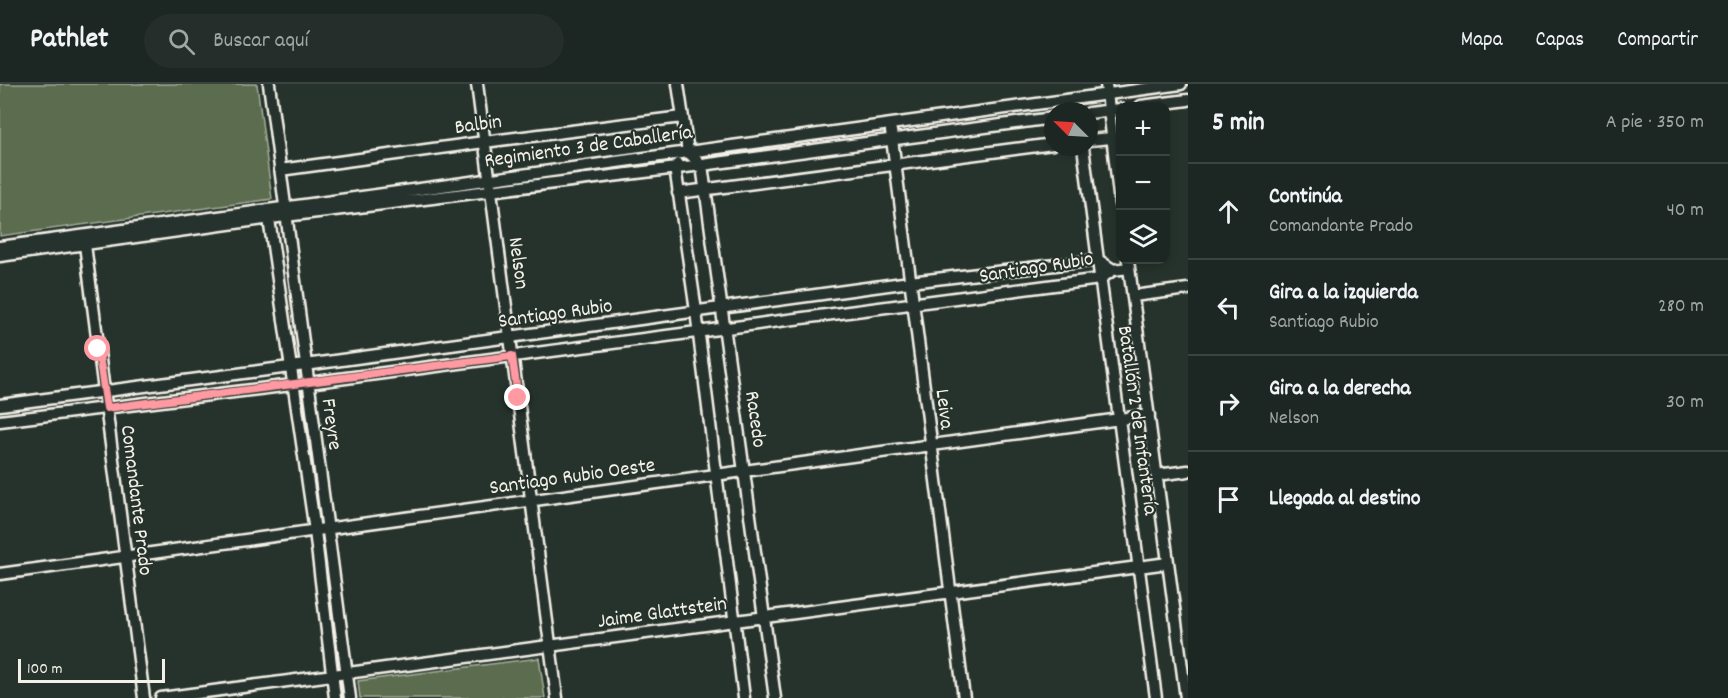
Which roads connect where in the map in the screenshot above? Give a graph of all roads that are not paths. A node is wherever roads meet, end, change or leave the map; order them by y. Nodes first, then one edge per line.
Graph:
1 (269, 84) edge
2 (477, 84) edge
3 (678, 84) edge
4 (1113, 84) edge
5 (1181, 84) edge
6 (1106, 89) edge
7 (1071, 100) joint
8 (1188, 100) edge
9 (1170, 102) edge
10 (1116, 110) edge
11 (1108, 111) junction
12 (1098, 112) edge
13 (682, 117) junction
14 (1044, 119) edge
15 (890, 124) junction
16 (892, 138) junction
17 (1112, 138) junction
18 (1098, 139) edge
19 (484, 142) junction
20 (1044, 145) edge
21 (688, 152) junction
22 (1084, 156) edge
23 (896, 164) junction
24 (702, 165) junction
25 (675, 167) junction
26 (280, 170) junction
27 (1116, 171) edge
28 (488, 178) junction
29 (706, 189) junction
30 (490, 192) junction
31 (678, 193) junction
32 (285, 211) junction
33 (269, 214) junction
34 (84, 240) junction
35 (0, 247) edge
36 (0, 256) edge
37 (1098, 260) junction
38 (1129, 264) edge
39 (1113, 270) junction
40 (1100, 279) junction
41 (910, 282) junction
42 (1188, 289) edge
43 (1133, 296) junction
44 (913, 304) junction
45 (722, 308) junction
46 (696, 311) junction
47 (725, 327) junction
48 (698, 331) junction
49 (510, 338) junction
50 (512, 356) junction
51 (305, 365) junction
52 (291, 367) junction
53 (308, 383) junction
54 (295, 385) junction
55 (104, 390) junction
56 (0, 405) edge
57 (107, 408) junction
58 (1149, 415) junction
59 (1120, 420) junction
60 (0, 422) edge
61 (931, 445) junction
62 (744, 471) junction
63 (1188, 471) edge
64 (717, 475) junction
65 (1157, 475) junction
66 (531, 501) junction
67 (328, 529) junction
68 (315, 531) junction
69 (126, 557) junction
70 (1168, 563) junction
71 (1140, 568) junction
72 (0, 574) edge
73 (950, 593) junction
74 (764, 618) junction
75 (734, 621) junction
76 (1184, 645) edge
77 (550, 646) junction
78 (347, 673) junction
79 (332, 675) junction
80 (144, 698) edge
81 (161, 698) edge
82 (335, 698) edge
83 (350, 698) edge
84 (557, 698) edge
85 (744, 698) edge
86 (775, 698) edge
87 (964, 698) edge
88 (1156, 698) edge
89 (1186, 698) edge

1 - 26 street, Freyre
2 - 19 street, Nelson
3 - 13 street
4 - 6 street
5 - 6 street, Regimiento 3 de Caballería
6 - 7 street, Regimiento 3 de Caballería
6 - 11 street
7 - 15 street, Regimiento 3 de Caballería
8 - 9 street
10 - 11 street
11 - 12 street
11 - 17 street
13 - 19 street, Balbin
13 - 21 street
14 - 16 street, Regimiento 3 de Caballería
15 - 16 street, Leiva
15 - 21 street, Regimiento 3 de Caballería
16 - 23 street, Leiva
16 - 24 street, Regimiento 3 de Caballería
17 - 18 street
17 - 27 street
19 - 26 street, Balbin
19 - 28 street, Nelson
20 - 23 street
21 - 24 street
21 - 25 street
21 - 28 street, Regimiento 3 de Caballería
22 - 37 street, Batallón 2 de Infantería
23 - 29 street
23 - 41 street, Leiva
24 - 25 street, Regimiento 3 de Caballería
24 - 29 street, Racedo
25 - 30 street, Regimiento 3 de Caballería
25 - 31 street
26 - 32 street, Freyre
28 - 30 street, Nelson
28 - 32 street, Regimiento 3 de Caballería
29 - 31 street
29 - 45 street, Racedo
30 - 32 street, Regimiento 3 de Caballería
30 - 49 street, Nelson
31 - 46 street
32 - 33 street, Regimiento 3 de Caballería
32 - 51 street, Freyre
33 - 34 street, Regimiento 3 de Caballería
33 - 52 street, Freyre
34 - 35 street, Regimiento 3 de Caballería
34 - 36 street, Regimiento 3 de Caballería
34 - 55 street, Comandante Prado
37 - 39 street, Santiago Rubio
37 - 40 street, Batallón 2 de Infantería
37 - 41 street, Santiago Rubio
38 - 39 street, Santiago Rubio
38 - 43 street, Batallón 2 de Infantería
39 - 40 street, Santiago Rubio
40 - 44 street, Santiago Rubio
40 - 59 street, Batallón 2 de Infantería
41 - 44 street, Leiva
41 - 45 street, Santiago Rubio
42 - 43 street
43 - 58 street, Batallón 2 de Infantería
44 - 47 street, Santiago Rubio
44 - 61 street, Leiva
45 - 46 street, Santiago Rubio
45 - 47 street, Racedo
46 - 48 street
46 - 49 street, Santiago Rubio
47 - 48 street, Santiago Rubio
47 - 62 street, Racedo
48 - 50 street, Santiago Rubio
48 - 64 street
49 - 50 street, Nelson
49 - 51 street, Santiago Rubio
50 - 53 street, Santiago Rubio
50 - 66 street, Nelson
51 - 52 street, Santiago Rubio
51 - 53 street, Freyre
52 - 54 street, Freyre
52 - 55 street, Santiago Rubio
53 - 54 street, Santiago Rubio
53 - 67 street, Freyre
54 - 57 street, Santiago Rubio
54 - 68 street, Freyre
55 - 56 street, Santiago Rubio
55 - 57 street, Comandante Prado
57 - 60 street, Santiago Rubio
57 - 69 street, Comandante Prado
58 - 59 street, Santiago Rubio Oeste
58 - 65 street, Batallón 2 de Infantería
59 - 61 street, Santiago Rubio Oeste
59 - 71 street, Batallón 2 de Infantería
61 - 62 street, Santiago Rubio Oeste
61 - 73 street, Leiva
62 - 64 street, Santiago Rubio Oeste
62 - 74 street, Racedo
63 - 65 street
64 - 66 street, Santiago Rubio Oeste
64 - 75 street
65 - 70 street, Batallón 2 de Infantería
66 - 67 street, Santiago Rubio Oeste
66 - 77 street, Nelson
67 - 68 street, Santiago Rubio Oeste
67 - 78 street, Freyre
68 - 69 street, Santiago Rubio Oeste
68 - 79 street, Freyre
69 - 72 street, Santiago Rubio Oeste
69 - 80 street, Comandante Prado
70 - 71 street, Jaime Glattstein
70 - 76 street, Batallón 2 de Infantería
71 - 73 street, Jaime Glattstein
71 - 88 street, Batallón 2 de Infantería
73 - 74 street, Jaime Glattstein
73 - 87 street, Leiva
74 - 75 street, Jaime Glattstein
74 - 86 street, Racedo
75 - 77 street, Jaime Glattstein
75 - 85 street
76 - 89 street, Batallón 2 de Infantería
77 - 78 street, Jaime Glattstein
77 - 84 street, Nelson
78 - 79 street, Jaime Glattstein
78 - 83 street, Freyre
79 - 81 street, Jaime Glattstein
79 - 82 street, Freyre

